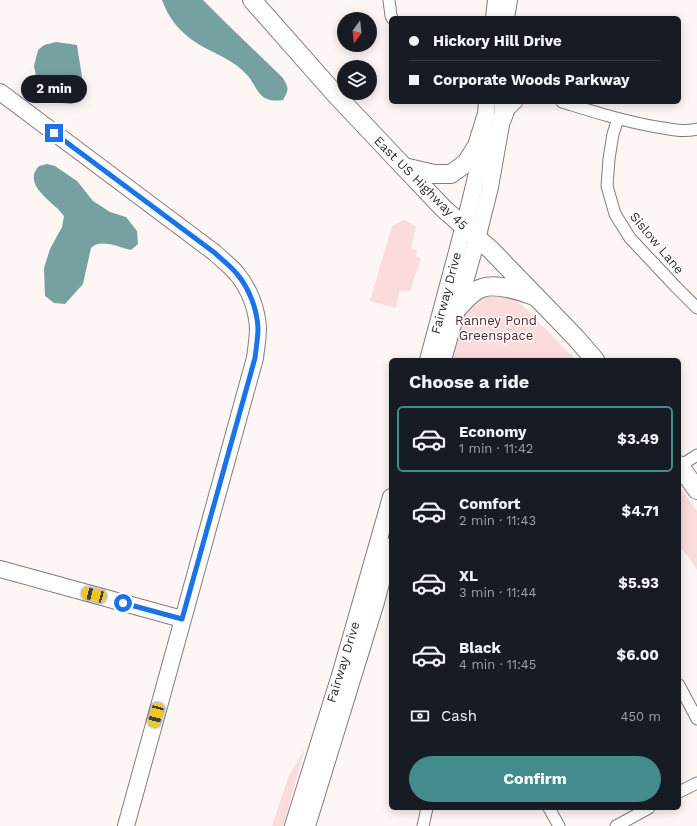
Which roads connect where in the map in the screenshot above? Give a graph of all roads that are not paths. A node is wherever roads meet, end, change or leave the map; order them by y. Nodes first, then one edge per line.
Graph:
1 (252, 0) edge
2 (389, 0) edge
3 (496, 0) edge
4 (509, 0) edge
5 (391, 16) edge
6 (494, 16) edge
7 (506, 16) edge
8 (0, 92) edge
9 (503, 104) edge
10 (515, 104) edge
11 (569, 104) edge
12 (486, 110) edge
13 (618, 119) junction
14 (697, 129) edge
15 (404, 167) junction
16 (493, 171) junction
17 (464, 227) junction
18 (477, 239) junction
19 (537, 297) junction
20 (697, 308) edge
21 (456, 310) junction
22 (429, 358) edge
23 (443, 358) edge
24 (592, 358) edge
25 (697, 455) edge
26 (681, 464) edge
27 (681, 466) edge
28 (697, 490) edge
29 (389, 514) edge
30 (389, 553) edge
31 (0, 569) edge
32 (182, 619) junction
33 (681, 689) edge
34 (697, 719) edge
35 (697, 783) edge
36 (681, 791) edge
37 (427, 810) edge
38 (550, 810) edge
39 (645, 810) edge
40 (126, 826) edge
41 (294, 826) edge
42 (307, 826) edge
43 (423, 826) edge
44 (559, 826) edge
45 (616, 826) edge

1 - 15 main road, East US Highway 45
2 - 5 street
3 - 6 main road
4 - 7 main road
8 - 32 main road
9 - 16 main road, Fairway Drive
10 - 16 street
11 - 13 street
12 - 15 main road
12 - 17 main road, Fairway Drive
13 - 14 street
13 - 20 street, Sislow Lane
15 - 17 main road, East US Highway 45
16 - 18 main road, Fairway Drive
17 - 18 main road, East US Highway 45
17 - 22 main road, Fairway Drive
18 - 19 main road, East US Highway 45
18 - 21 main road, Fairway Drive
19 - 21 main road
19 - 24 main road, East US Highway 45
21 - 23 main road, Fairway Drive
25 - 26 street
27 - 28 main road
29 - 41 main road, Fairway Drive
30 - 42 main road, Fairway Drive
31 - 32 main road
32 - 40 main road
33 - 34 street
35 - 36 street
37 - 43 street
38 - 44 street
39 - 45 street

